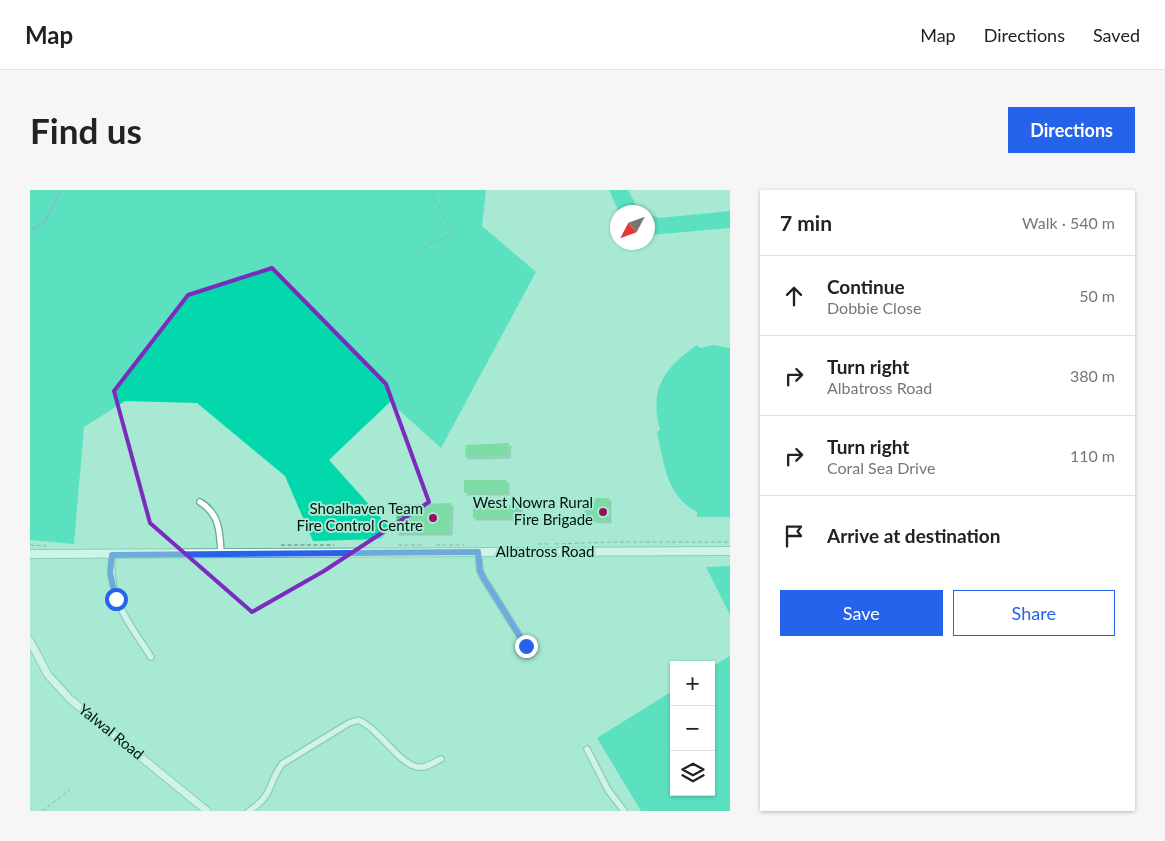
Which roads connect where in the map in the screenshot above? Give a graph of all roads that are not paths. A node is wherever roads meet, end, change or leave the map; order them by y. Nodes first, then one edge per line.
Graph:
1 (200, 502) dead end
2 (730, 551) edge
3 (478, 552) junction
4 (30, 554) edge
5 (221, 554) junction
6 (112, 555) junction
7 (30, 641) edge
8 (526, 646) dead end
9 (151, 657) dead end
10 (587, 749) dead end
11 (441, 759) dead end
12 (207, 811) edge
13 (249, 811) edge
14 (624, 811) edge

1 - 5 street
2 - 3 main road, Albatross Road
3 - 5 main road, Albatross Road
3 - 8 street
4 - 6 main road, Albatross Road
5 - 6 main road, Albatross Road
6 - 9 street
7 - 12 street, Yalwal Road
10 - 14 street
11 - 13 street

